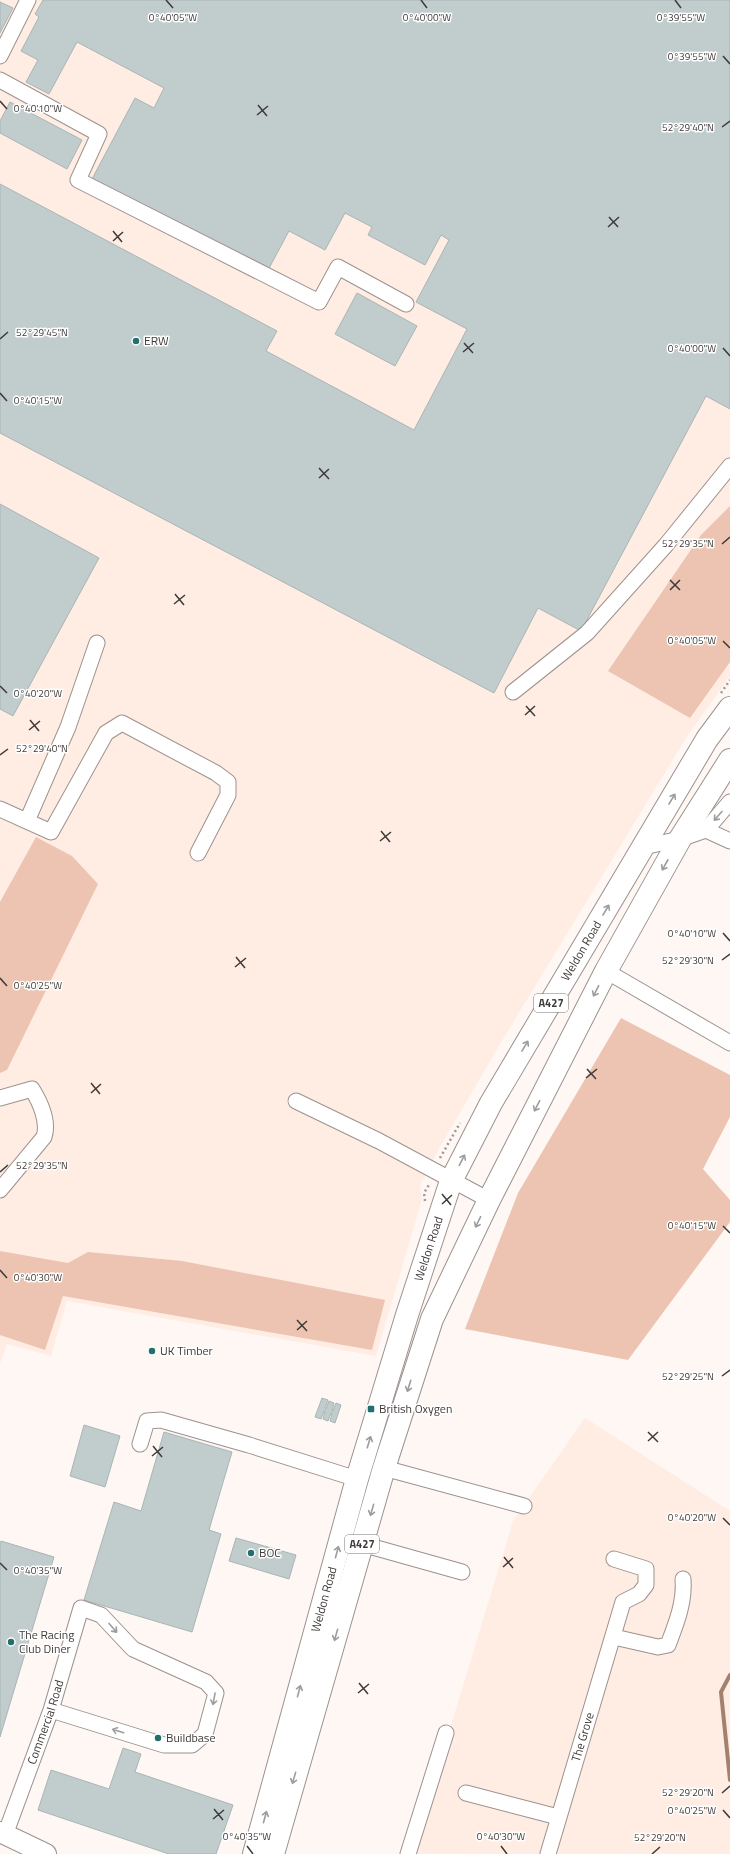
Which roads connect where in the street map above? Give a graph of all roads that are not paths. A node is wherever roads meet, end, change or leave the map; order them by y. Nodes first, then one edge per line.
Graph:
1 (28, 0) edge
2 (0, 56) edge
3 (0, 80) edge
4 (406, 304) dead end
5 (730, 466) edge
6 (96, 643) dead end
7 (513, 692) dead end
8 (730, 708) edge
9 (730, 760) edge
10 (730, 802) edge
11 (0, 809) edge
12 (27, 821) junction
13 (706, 830) junction
14 (680, 839) junction
15 (730, 841) edge
16 (643, 847) junction
17 (198, 853) dead end
18 (606, 971) junction
19 (730, 1042) edge
20 (0, 1098) edge
21 (296, 1101) dead end
22 (451, 1181) junction
23 (0, 1190) edge
24 (489, 1200) junction
25 (140, 1444) dead end
26 (384, 1468) junction
27 (357, 1479) junction
28 (524, 1506) dead end
29 (362, 1544) junction
30 (614, 1559) dead end
31 (462, 1572) dead end
32 (683, 1580) dead end
33 (614, 1637) junction
34 (51, 1710) junction
35 (446, 1733) dead end
36 (466, 1793) dead end
37 (558, 1817) junction
38 (3, 1834) edge
39 (46, 1854) edge
40 (254, 1854) edge
41 (273, 1854) edge
42 (408, 1854) edge
43 (548, 1854) edge

1 - 2 street
3 - 4 street
5 - 7 street
6 - 12 street
16 -> 8 highway, Weldon Road / A427
9 - 14 highway, A427
10 -> 13 street
11 - 12 street
12 - 17 street
13 - 14 street
13 - 15 street
14 - 16 street
14 -> 18 highway, A427
22 -> 16 highway, Weldon Road / A427
18 - 19 street
18 -> 24 highway, A427
20 - 23 street
21 - 22 street
22 - 24 street
27 -> 22 highway, Weldon Road / A427
24 -> 26 highway, Weldon Road / A427
25 - 27 street
26 - 28 street
26 -> 29 highway, Weldon Road / A427
40 -> 27 highway, Weldon Road / A427
29 - 31 street
29 -> 41 highway, Weldon Road / A427
30 - 33 street, The Grove
32 - 33 street
33 - 37 street, The Grove
34 -> 34 street, Commercial Road
34 - 38 street, Commercial Road
35 - 42 street
36 - 37 street
37 - 43 street, The Grove
38 - 39 main road

